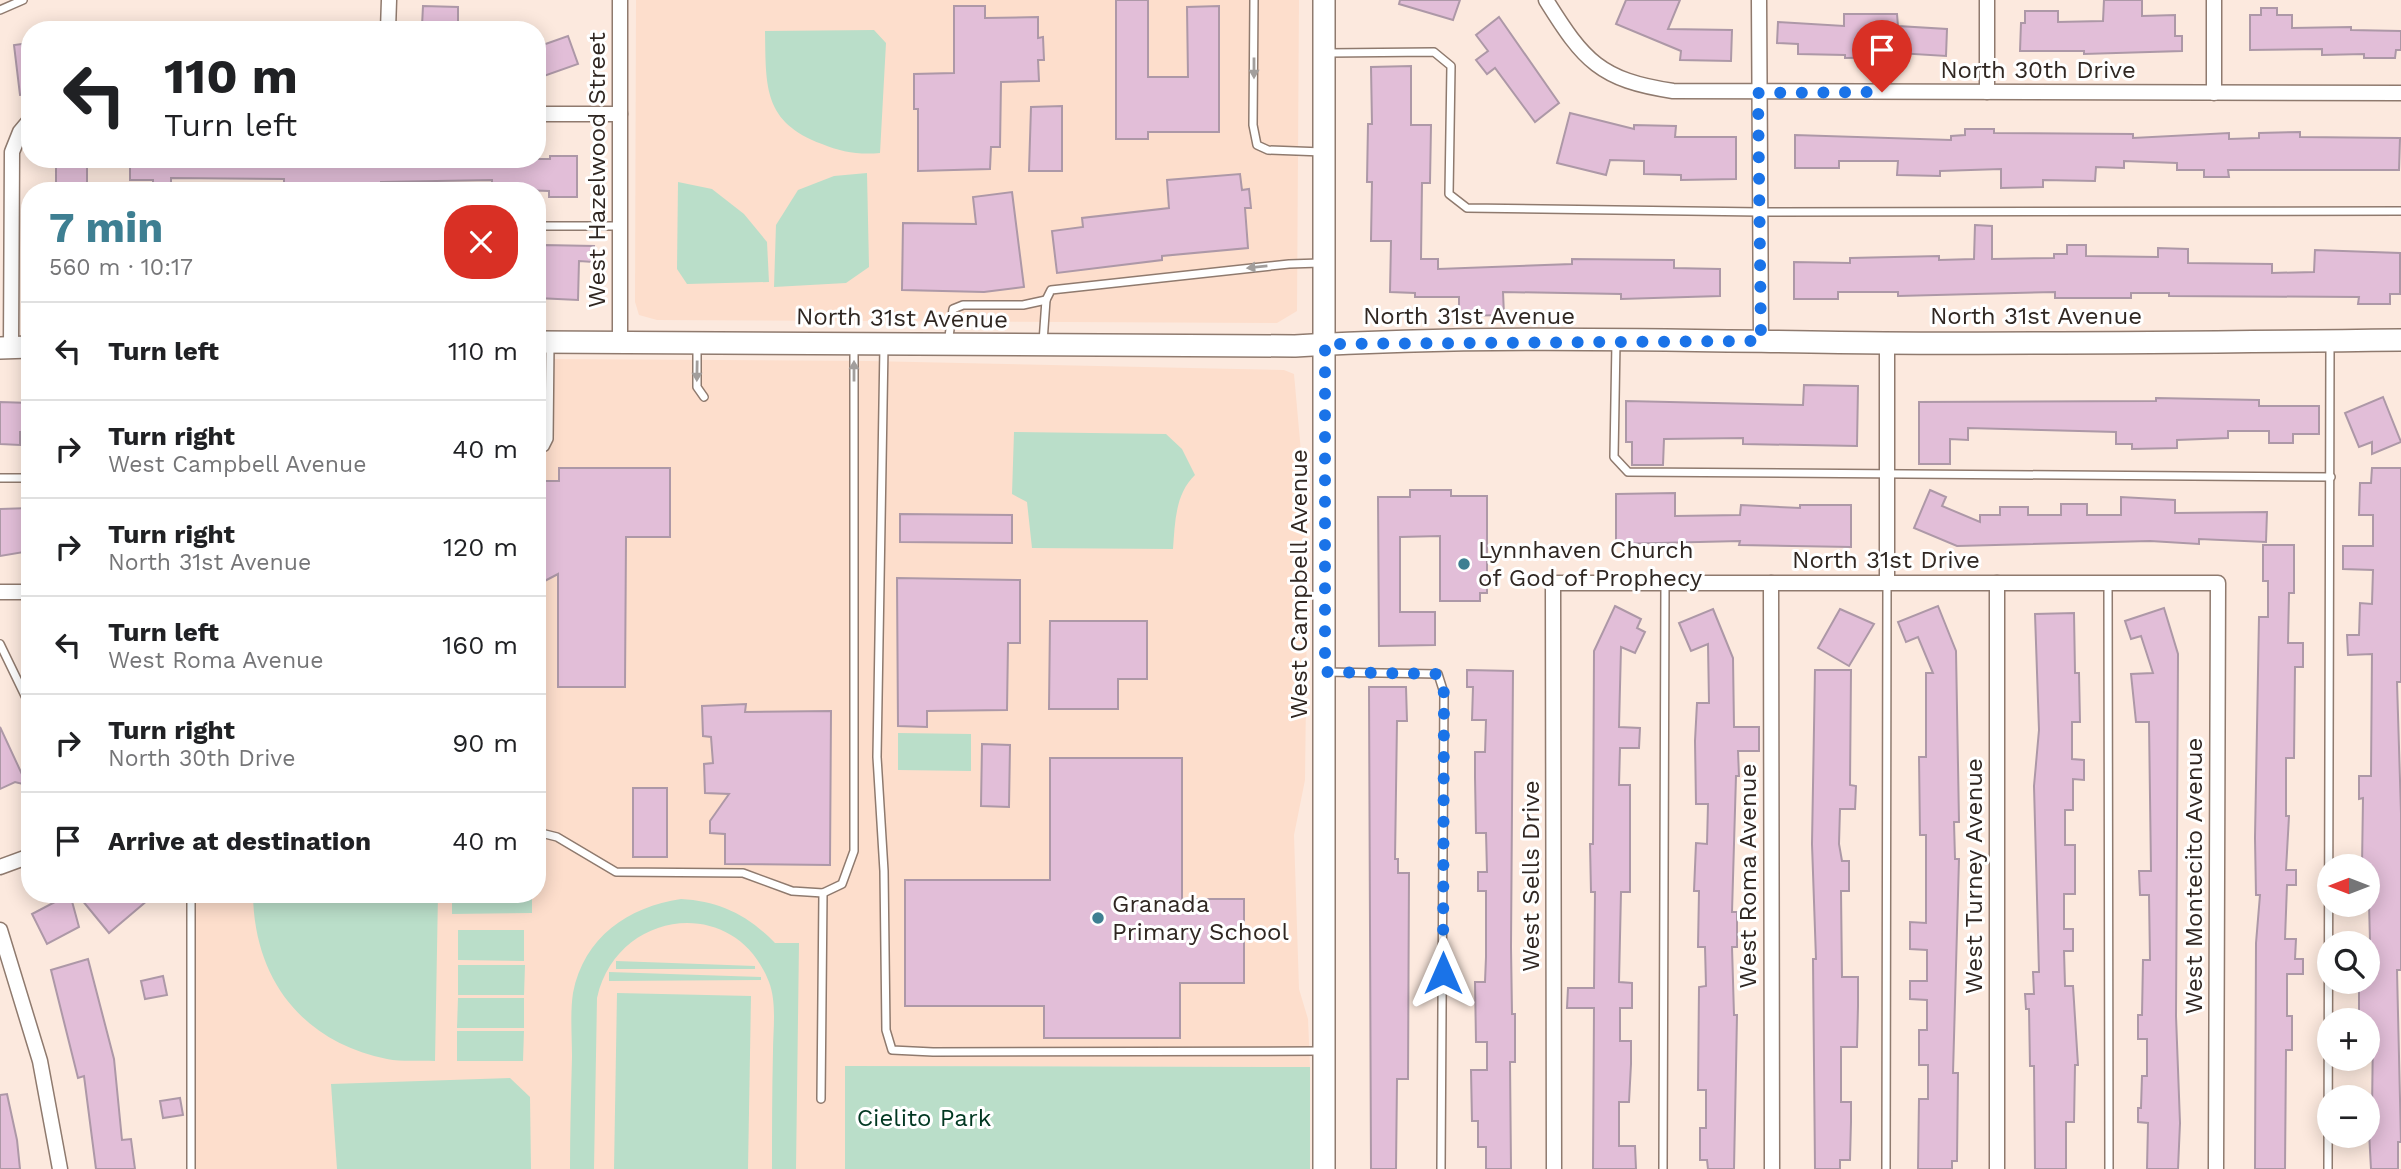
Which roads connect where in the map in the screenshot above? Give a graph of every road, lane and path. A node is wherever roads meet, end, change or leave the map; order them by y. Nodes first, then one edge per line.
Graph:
1 (23, 0) edge
2 (388, 0) edge
3 (620, 0) edge
4 (1254, 0) edge
5 (1324, 0) edge
6 (1546, 0) edge
7 (1759, 0) edge
8 (1987, 0) edge
9 (2214, 0) edge
10 (0, 10) edge
11 (388, 21) edge
12 (1324, 52) junction
13 (1987, 92) junction
14 (1758, 93) junction
15 (2214, 93) junction
16 (2401, 93) edge
17 (546, 114) edge
18 (620, 114) junction
19 (21, 131) edge
20 (1324, 152) junction
21 (2401, 211) edge
22 (1760, 212) junction
23 (546, 226) edge
24 (620, 226) junction
25 (1325, 263) junction
26 (1046, 300) junction
27 (2401, 340) edge
28 (620, 341) junction
29 (1616, 341) junction
30 (1761, 341) junction
31 (2330, 341) junction
32 (546, 342) edge
33 (697, 342) junction
34 (1887, 343) junction
35 (855, 344) junction
36 (884, 344) junction
37 (948, 344) junction
38 (1325, 344) junction
39 (1043, 345) junction
40 (13, 347) edge
41 (546, 381) edge
42 (704, 397) dead end
43 (546, 445) edge
44 (1888, 473) junction
45 (2330, 477) junction
46 (0, 478) edge
47 (21, 478) edge
48 (1553, 583) joint
49 (1665, 583) junction
50 (1771, 583) junction
51 (1886, 583) junction
52 (1997, 583) junction
53 (2108, 583) junction
54 (2218, 583) joint
55 (0, 592) edge
56 (21, 592) edge
57 (0, 644) edge
58 (1325, 672) junction
59 (21, 687) edge
60 (546, 834) edge
61 (21, 859) edge
62 (0, 867) edge
63 (823, 893) junction
64 (191, 903) edge
65 (0, 930) edge
66 (1324, 1051) junction
67 (821, 1100) dead end
68 (60, 1169) edge
69 (191, 1169) edge
70 (1324, 1169) edge
71 (1441, 1169) edge
72 (1554, 1169) edge
73 (1663, 1169) edge
74 (1772, 1169) edge
75 (1886, 1169) edge
76 (1997, 1169) edge
77 (2109, 1169) edge
78 (2216, 1169) edge
79 (2328, 1169) edge

1 - 10 lane
2 - 11 street
3 - 18 street, West Hazelwood Street
4 -> 20 lane
5 - 12 street, West Campbell Avenue
6 - 14 street, North 30th Drive
7 - 14 street
8 - 13 street
9 - 15 street
12 - 20 street, West Campbell Avenue
12 - 22 lane
13 - 14 street, North 30th Drive
13 - 15 street, North 30th Drive
14 - 22 street
15 - 16 street, North 30th Drive
17 - 18 street
18 - 24 street, West Hazelwood Street
19 - 40 street
20 - 25 street, West Campbell Avenue
21 - 22 lane
22 - 30 street
23 - 24 lane
24 - 28 street, West Hazelwood Street
25 -> 26 lane
25 - 38 street, West Campbell Avenue
26 - 37 lane
26 - 39 lane
27 - 31 street, North 31st Avenue
28 - 32 street, North 31st Avenue
28 - 33 street, North 31st Avenue
29 - 30 street, North 31st Avenue
29 - 38 street, North 31st Avenue
29 - 44 lane
30 - 34 street, North 31st Avenue
31 - 34 street, North 31st Avenue
31 - 45 lane
33 - 35 street, North 31st Avenue
33 -> 42 lane
34 - 44 street
35 - 36 street, North 31st Avenue
63 -> 35 lane
36 - 37 street, North 31st Avenue
36 - 66 lane
37 - 39 street, North 31st Avenue
38 - 39 street, North 31st Avenue
38 - 58 street, West Campbell Avenue
41 - 43 lane
44 - 45 lane
44 - 51 street
45 - 79 lane
46 - 47 lane
48 - 49 street, North 31st Drive
48 - 72 street, West Sells Drive
49 - 50 street, North 31st Drive
49 - 73 lane
50 - 51 street, North 31st Drive
50 - 74 street, West Roma Avenue
51 - 52 street, North 31st Drive
51 - 75 lane
52 - 53 street, North 31st Drive
52 - 76 street, West Turney Avenue
53 - 54 street, North 31st Drive
53 - 77 lane
54 - 78 street, West Montecito Avenue
55 - 56 street
57 - 59 lane
58 - 66 street, West Campbell Avenue
58 - 71 lane
60 - 63 lane
61 - 62 street
63 - 67 lane
64 - 69 lane
65 - 68 street
66 - 70 street, West Campbell Avenue

